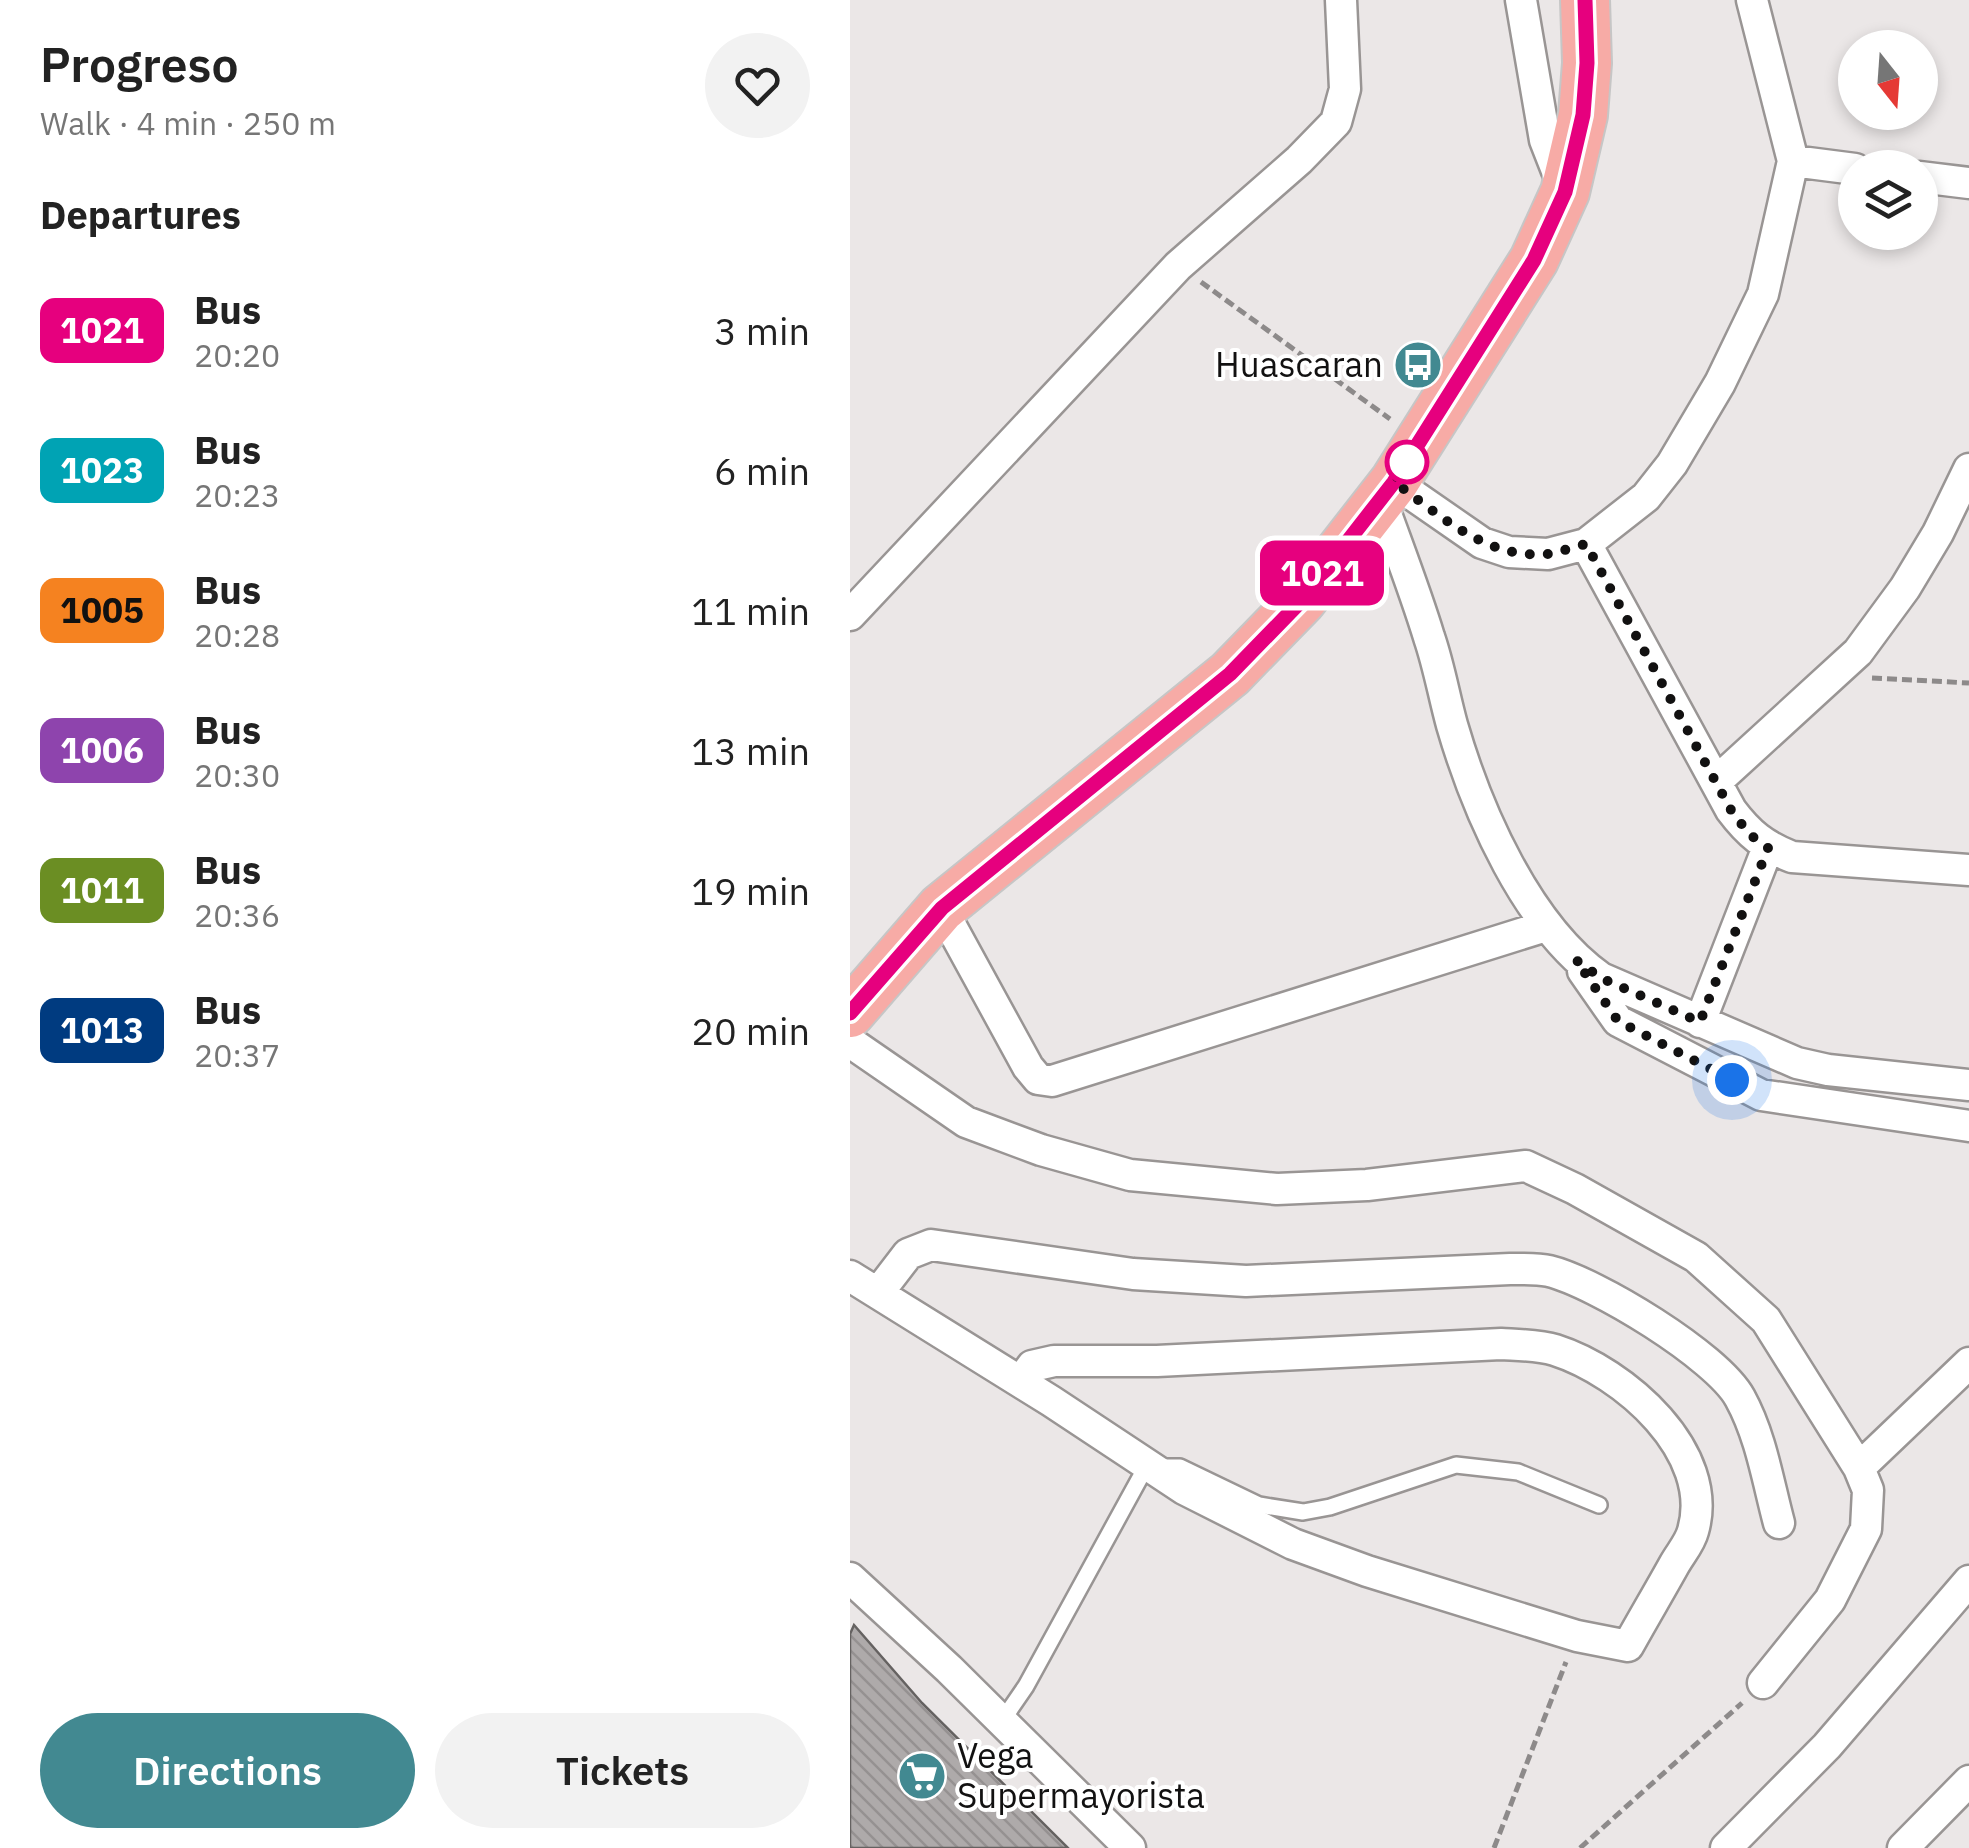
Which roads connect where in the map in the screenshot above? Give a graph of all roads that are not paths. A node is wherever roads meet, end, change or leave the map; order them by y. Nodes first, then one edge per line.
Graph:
1 (1340, 0) edge
2 (1520, 0) edge
3 (1585, 0) edge
4 (1752, 0) edge
5 (1793, 161) junction
6 (1838, 167) edge
7 (1938, 179) edge
8 (1969, 183) edge
9 (1565, 192) junction
10 (1969, 469) edge
11 (1387, 491) junction
12 (1586, 544) junction
13 (850, 615) edge
14 (1717, 781) junction
15 (1768, 848) junction
16 (1969, 870) edge
17 (942, 908) junction
18 (1546, 926) junction
19 (1576, 960) junction
20 (850, 1013) edge
21 (1700, 1022) junction
22 (850, 1042) edge
23 (1969, 1085) edge
24 (1969, 1126) edge
25 (850, 1276) edge
26 (878, 1293) junction
27 (1969, 1363) edge
28 (1021, 1382) junction
29 (1859, 1468) junction
30 (1154, 1469) junction
31 (1599, 1505) dead end
32 (1779, 1523) dead end
33 (850, 1578) edge
34 (1969, 1581) edge
35 (1763, 1683) road end
36 (1002, 1721) junction
37 (1969, 1781) edge
38 (1130, 1848) edge
39 (1726, 1848) edge
40 (1903, 1848) edge

1 - 13 street
2 - 9 street
3 - 9 highway
4 - 5 street
5 - 6 street
5 - 12 street
7 - 8 street
9 - 11 highway
10 - 14 street
11 - 12 street
11 - 17 highway
11 - 18 street
12 - 14 street
14 - 15 street
15 - 16 street
15 - 21 street
17 - 18 street
17 - 20 highway
18 - 19 street
19 - 21 street
19 - 24 street
21 - 23 street
22 - 29 street
25 - 26 street
26 - 28 street
26 - 32 street
27 - 29 street
28 - 30 street
28 - 30 street
29 - 35 street
30 - 31 lane
30 - 36 lane
33 - 36 street
34 - 39 street
36 - 38 street
37 - 40 street

